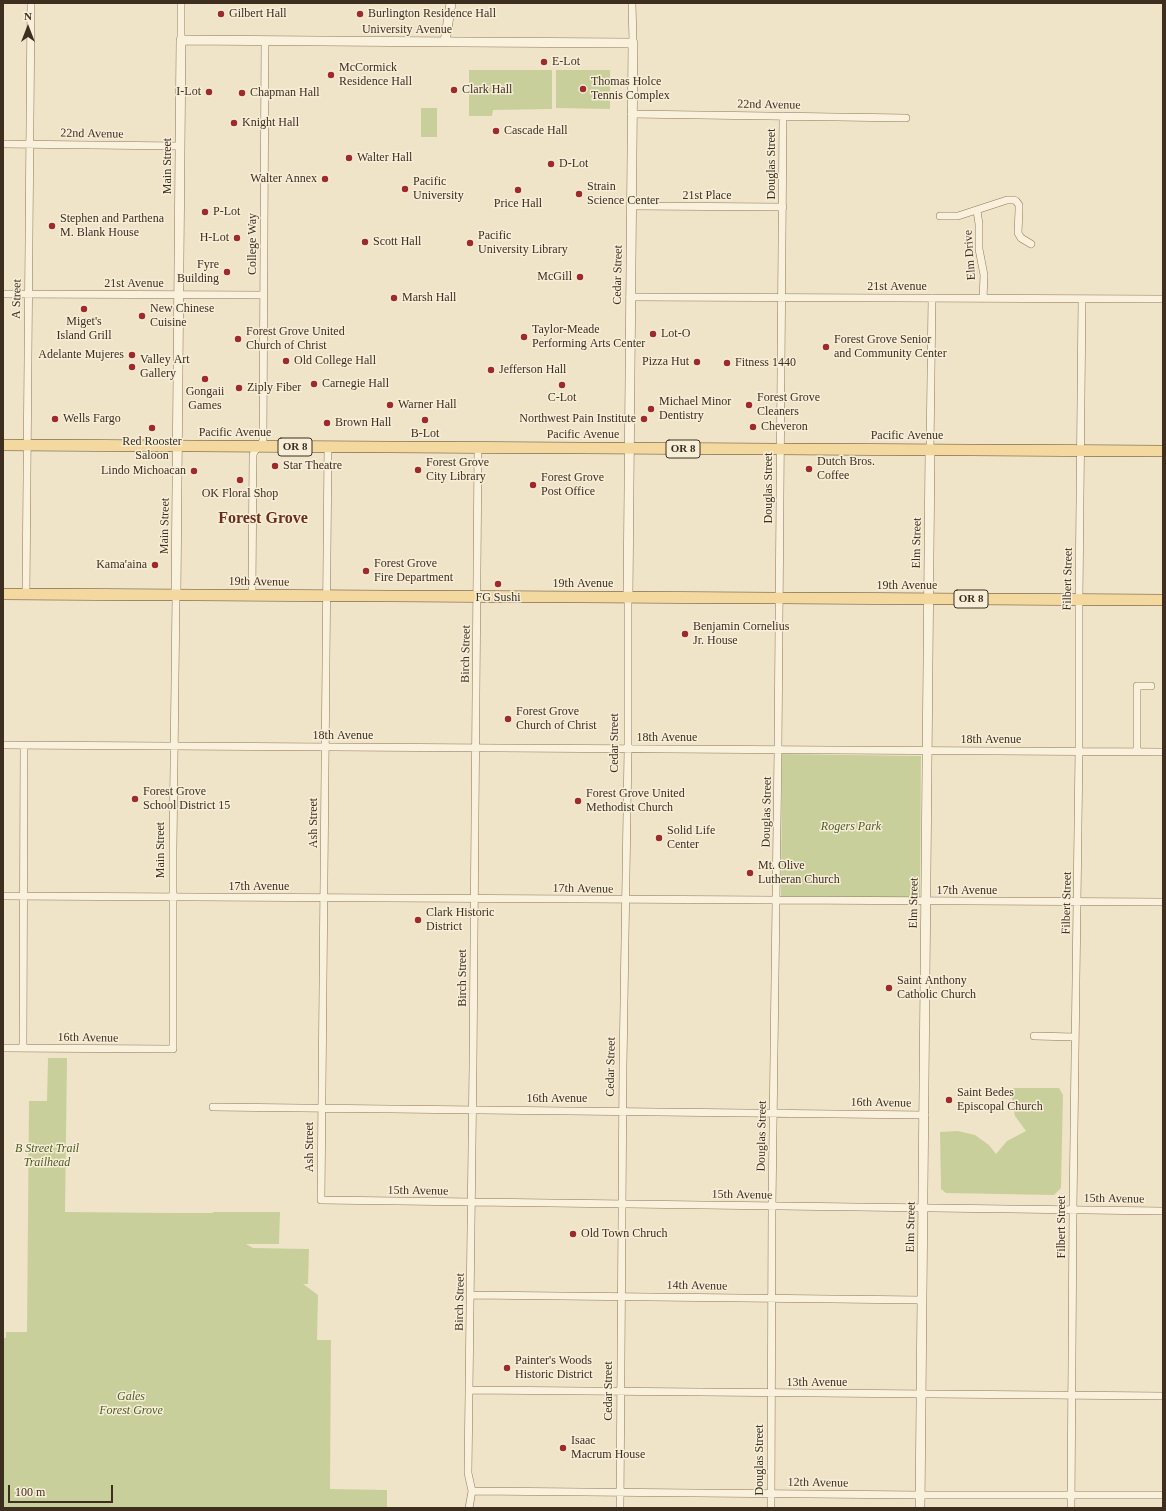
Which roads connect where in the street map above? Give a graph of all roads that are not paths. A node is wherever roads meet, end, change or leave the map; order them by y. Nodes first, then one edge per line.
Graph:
1 (31, 3) edge
2 (181, 3) edge
3 (451, 3) edge
4 (632, 3) edge
5 (181, 40) junction
6 (266, 41) junction
7 (445, 42) junction
8 (632, 43) junction
9 (631, 114) junction
10 (783, 116) junction
11 (906, 118) dead end
12 (3, 144) edge
13 (29, 144) junction
14 (180, 146) junction
15 (631, 206) junction
16 (783, 207) junction
17 (977, 211) junction
18 (940, 216) dead end
19 (1031, 244) dead end
20 (3, 294) edge
21 (28, 295) junction
22 (179, 295) junction
23 (264, 295) junction
24 (630, 297) junction
25 (782, 298) junction
26 (932, 298) junction
27 (984, 299) junction
28 (1082, 299) junction
29 (1163, 299) edge
30 (3, 445) edge
31 (27, 445) junction
32 (178, 446) junction
33 (260, 446) junction
34 (328, 447) junction
35 (478, 448) junction
36 (629, 448) junction
37 (780, 449) junction
38 (930, 450) junction
39 (1081, 450) junction
40 (1163, 451) edge
41 (3, 594) edge
42 (26, 594) junction
43 (176, 595) junction
44 (252, 595) junction
45 (327, 596) junction
46 (477, 597) junction
47 (628, 598) junction
48 (779, 598) junction
49 (928, 599) junction
50 (1079, 600) junction
51 (1163, 600) edge
52 (1151, 686) dead end
53 (3, 746) edge
54 (24, 746) junction
55 (174, 746) junction
56 (325, 747) junction
57 (476, 748) junction
58 (628, 749) junction
59 (778, 750) junction
60 (928, 751) junction
61 (1079, 751) junction
62 (1137, 752) junction
63 (1163, 752) edge
64 (3, 896) edge
65 (23, 896) junction
66 (173, 897) junction
67 (324, 898) junction
68 (474, 899) junction
69 (626, 900) junction
70 (777, 901) junction
71 (926, 902) junction
72 (1163, 902) edge
73 (1078, 903) junction
74 (1034, 1036) dead end
75 (1075, 1037) junction
76 (3, 1048) edge
77 (23, 1048) junction
78 (173, 1049) joint
79 (213, 1107) dead end
80 (321, 1108) junction
81 (473, 1110) junction
82 (623, 1111) junction
83 (774, 1113) junction
84 (925, 1115) junction
85 (321, 1200) joint
86 (472, 1202) junction
87 (623, 1204) junction
88 (772, 1206) junction
89 (924, 1208) junction
90 (1073, 1209) junction
91 (1163, 1211) edge
92 (471, 1295) junction
93 (622, 1296) junction
94 (772, 1298) junction
95 (922, 1300) junction
96 (470, 1390) junction
97 (620, 1391) junction
98 (771, 1394) junction
99 (922, 1395) junction
100 (1072, 1396) junction
101 (1163, 1396) edge
102 (472, 1491) junction
103 (620, 1491) junction
104 (771, 1493) junction
105 (921, 1495) junction
106 (1071, 1495) junction
107 (1163, 1495) edge
108 (469, 1508) edge
109 (620, 1508) edge
110 (771, 1508) edge
111 (920, 1508) edge
112 (1071, 1508) edge

1 - 13 street, A Street
2 - 5 street, Main Street
3 - 7 street
4 - 8 street, Cedar Street
5 - 6 street, University Avenue
5 - 14 street, Main Street
6 - 7 street, University Avenue
6 - 23 street, College Way
7 - 8 street, University Avenue
8 - 9 street, Cedar Street
9 - 10 street, 22nd Avenue
9 - 15 street, Cedar Street
10 - 11 street, 22nd Avenue
10 - 16 street, Douglas Street
12 - 13 street, 22nd Avenue
13 - 14 street, 22nd Avenue
13 - 21 street, A Street
14 - 22 street, Main Street
15 - 16 street, 21st Place
15 - 24 street, Cedar Street
16 - 25 street, Douglas Street
17 - 18 street
17 - 19 street
17 - 27 street, Elm Drive
20 - 21 street, 21st Avenue
21 - 22 street, 21st Avenue
21 - 31 street, A Street
22 - 23 street, 21st Avenue
22 - 32 street, Main Street
23 - 33 street, College Way
24 - 25 street, 21st Avenue
24 - 36 street, Cedar Street
25 - 26 street, 21st Avenue
25 - 37 street, Douglas Street
26 - 27 street, 21st Avenue
26 - 38 street, Elm Street
27 - 28 street, 21st Avenue
28 - 29 street, 21st Avenue
28 - 39 street, Filbert Street
30 - 31 main road, Pacific Avenue / OR 8
31 - 32 main road, Pacific Avenue / OR 8
31 - 42 street, A Street
32 - 33 main road, Pacific Avenue / OR 8
32 - 43 street, Main Street
33 - 34 main road, Pacific Avenue / OR 8
33 - 44 street, College Way
34 - 35 main road, Pacific Avenue / OR 8
34 - 45 street, Ash Street
35 - 36 main road, Pacific Avenue / OR 8
35 - 46 street, Birch Street
36 - 37 main road, Pacific Avenue / OR 8
36 - 47 street, Cedar Street
37 - 38 main road, Pacific Avenue / OR 8
37 - 48 street, Douglas Street
38 - 39 main road, Pacific Avenue / OR 8
38 - 49 street, Elm Street
39 - 40 main road, Pacific Avenue / OR 8
39 - 50 street, Filbert Street
41 - 42 main road, 19th Avenue / OR 8
42 - 43 main road, 19th Avenue / OR 8
43 - 44 main road, 19th Avenue / OR 8
43 - 55 street, Main Street
44 - 45 main road, 19th Avenue / OR 8
45 - 46 main road, 19th Avenue / OR 8
45 - 56 street, Ash Street
46 - 47 main road, 19th Avenue / OR 8
46 - 57 street, Birch Street
47 - 48 main road, 19th Avenue / OR 8
47 - 58 street, Cedar Street
48 - 49 main road, 19th Avenue / OR 8
48 - 59 street, Douglas Street
49 - 50 main road, 19th Avenue / OR 8
49 - 60 street, Elm Street
50 - 51 main road, 19th Avenue / OR 8
50 - 61 street, Filbert Street
52 - 62 street
53 - 54 street, 18th Avenue
54 - 55 street, 18th Avenue
54 - 65 street
55 - 56 street, 18th Avenue
55 - 66 street, Main Street
56 - 57 street, 18th Avenue
56 - 67 street, Ash Street
57 - 58 street, 18th Avenue
57 - 68 street, Birch Street
58 - 59 street, 18th Avenue
58 - 69 street, Cedar Street
59 - 60 street, 18th Avenue
59 - 70 street, Douglas Street
60 - 61 street, 18th Avenue
60 - 71 street, Elm Street
61 - 62 street, 18th Avenue
61 - 73 street, Filbert Street
62 - 63 street, 18th Avenue
64 - 65 street, 17th Avenue
65 - 66 street, 17th Avenue
65 - 77 street
66 - 67 street, 17th Avenue
66 - 78 street, Main Street
67 - 68 street, 17th Avenue
67 - 80 street, Ash Street
68 - 69 street, 17th Avenue
68 - 81 street, Birch Street
69 - 70 street, 17th Avenue
69 - 82 street, Cedar Street
70 - 71 street, 17th Avenue
70 - 83 street, Douglas Street
71 - 73 street, 17th Avenue
71 - 84 street, Elm Street
72 - 73 street, 17th Avenue
73 - 75 street, Filbert Street
74 - 75 street
75 - 90 street, Filbert Street
76 - 77 street, 16th Avenue
77 - 78 street, 16th Avenue
79 - 80 street, 16th Avenue
80 - 81 street, 16th Avenue
80 - 85 street, Ash Street
81 - 82 street, 16th Avenue
81 - 86 street, Birch Street
82 - 83 street, 16th Avenue
82 - 87 street, Cedar Street
83 - 84 street, 16th Avenue
83 - 88 street, Douglas Street
84 - 89 street, Elm Street
85 - 86 street, 15th Avenue
86 - 87 street, 15th Avenue
86 - 92 street, Birch Street
87 - 88 street, 15th Avenue
87 - 93 street, Cedar Street
88 - 89 street, 15th Avenue
88 - 94 street, Douglas Street
89 - 90 street, 15th Avenue
89 - 95 street, Elm Street
90 - 91 street, 15th Avenue
90 - 100 street, Filbert Street
92 - 93 street, 14th Avenue
92 - 96 street, Birch Street
93 - 94 street, 14th Avenue
93 - 97 street, Cedar Street
94 - 95 street, 14th Avenue
94 - 98 street, Douglas Street
95 - 99 street, Elm Street
96 - 97 street, 13th Avenue
96 - 102 street, Birch Street
97 - 98 street, 13th Avenue
97 - 103 street, Cedar Street
98 - 99 street, 13th Avenue
98 - 104 street, Douglas Street
99 - 100 street, 13th Avenue
99 - 105 street, Elm Street
100 - 101 street, 13th Avenue
100 - 106 street, Filbert Street
102 - 103 street, 12th Avenue
102 - 108 street, Birch Street
103 - 104 street, 12th Avenue
103 - 109 street, Cedar Street
104 - 105 street, 12th Avenue
104 - 110 street, Douglas Street
105 - 106 street, 12th Avenue
105 - 111 street, Elm Street
106 - 107 street, 12th Avenue
106 - 112 street, Filbert Street

